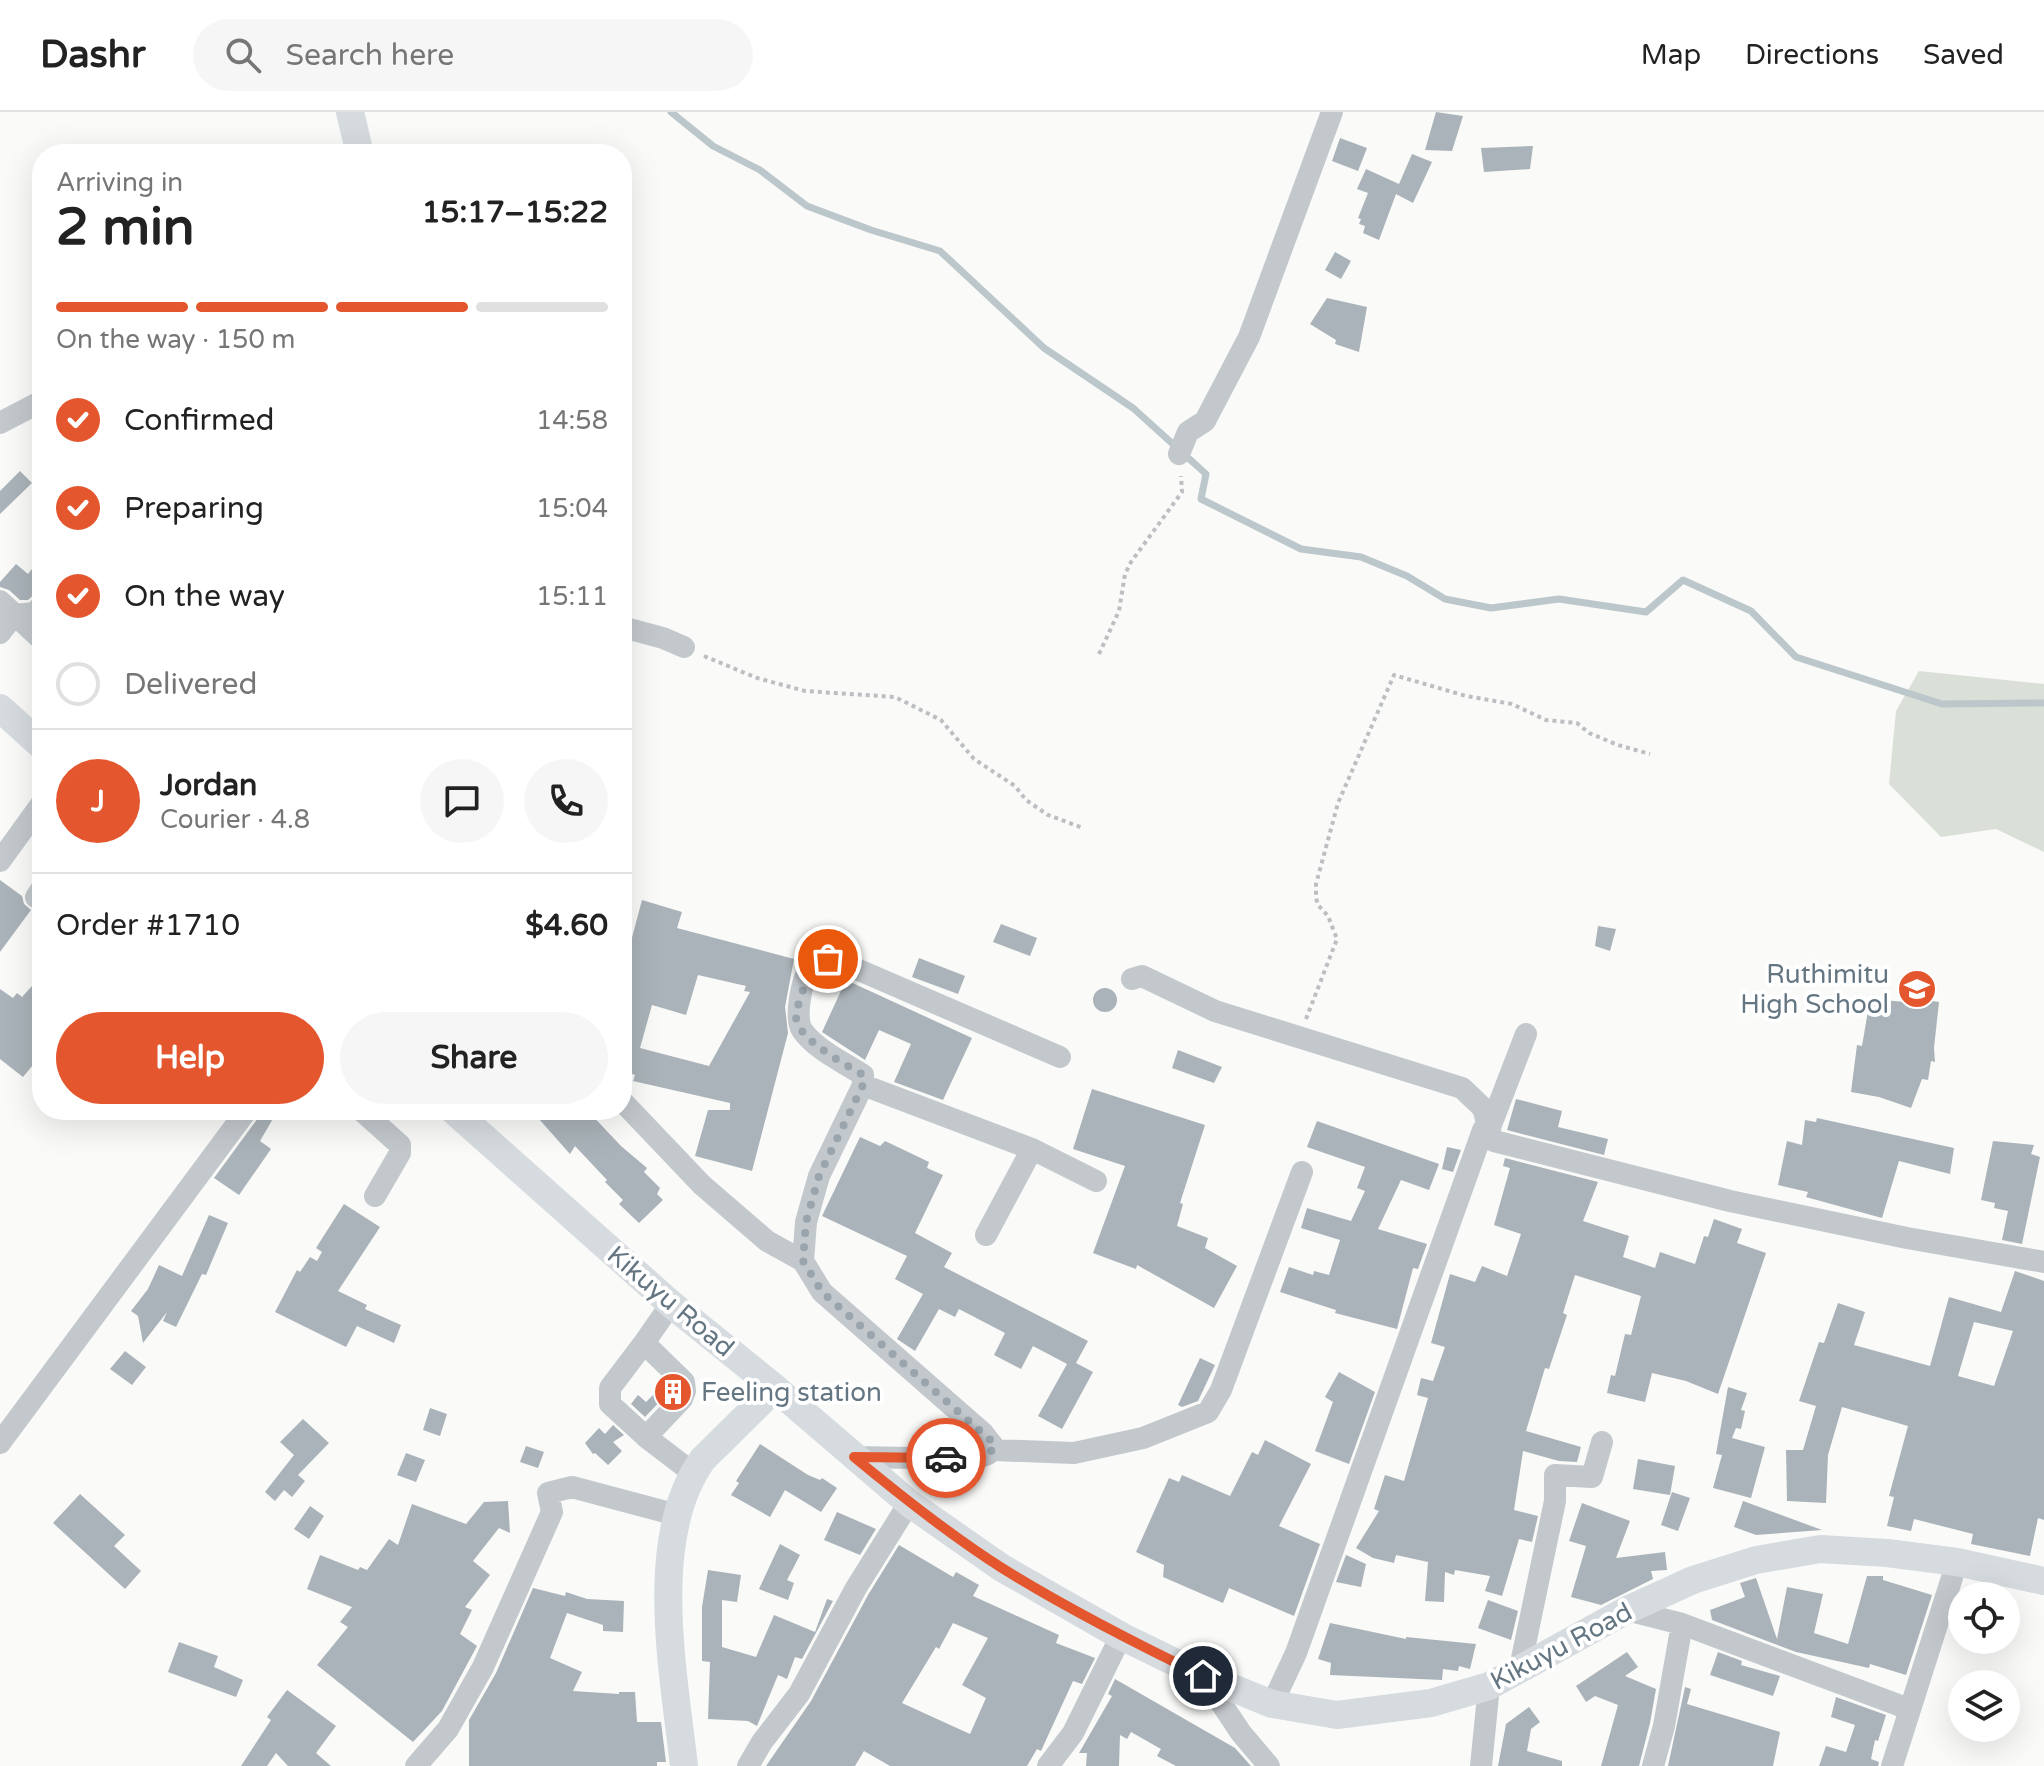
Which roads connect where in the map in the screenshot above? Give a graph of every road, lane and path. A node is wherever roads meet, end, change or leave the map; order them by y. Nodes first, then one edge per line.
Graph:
1 (350, 112) edge
2 (1332, 112) edge
3 (358, 144) edge
4 (32, 406) edge
5 (0, 423) edge
6 (1179, 454) joint
7 (7, 608) edge
8 (32, 612) edge
9 (632, 630) edge
10 (32, 631) edge
11 (0, 633) edge
12 (684, 647) joint
13 (1099, 654) dead end
14 (0, 708) edge
15 (32, 736) edge
16 (1650, 754) dead end
17 (32, 817) edge
18 (1083, 828) dead end
19 (0, 861) edge
20 (1132, 979) dead end
21 (1526, 1034) dead end
22 (1300, 1036) junction
23 (1060, 1057) dead end
24 (863, 1085) junction
25 (632, 1112) edge
26 (240, 1120) edge
27 (372, 1120) edge
28 (464, 1120) edge
29 (1489, 1130) junction
30 (1032, 1149) junction
31 (1302, 1172) dead end
32 (1096, 1181) dead end
33 (375, 1196) dead end
34 (986, 1235) dead end
35 (803, 1261) junction
36 (2044, 1262) edge
37 (671, 1304) junction
38 (644, 1343) junction
39 (775, 1388) junction
40 (646, 1437) junction
41 (1602, 1442) dead end
42 (0, 1443) edge
43 (993, 1450) junction
44 (854, 1457) junction
45 (693, 1473) junction
46 (909, 1503) junction
47 (677, 1515) junction
48 (1957, 1562) junction
49 (2044, 1581) edge
50 (1627, 1610) junction
51 (1682, 1624) junction
52 (1121, 1636) junction
53 (1520, 1668) junction
54 (1203, 1676) junction
55 (1489, 1686) junction
56 (1272, 1704) junction
57 (1909, 1709) junction
58 (416, 1766) edge
59 (684, 1766) edge
60 (748, 1766) edge
61 (1048, 1766) edge
62 (1269, 1766) edge
63 (1481, 1766) edge
64 (1653, 1766) edge
65 (1892, 1766) edge

1 - 3 main road
2 - 6 street
4 - 5 street
6 - 13 path
7 - 8 street
7 - 10 street
7 - 11 street
9 - 12 street
12 - 18 path
14 - 15 main road
16 - 22 path
17 - 19 street
20 - 22 street
21 - 29 street
22 - 29 street
23 - 24 street
24 - 30 street
24 - 35 street
25 - 35 street
26 - 42 street
27 - 33 street
28 - 37 main road, Kikuyu Road
29 - 36 street
29 - 56 street
30 - 32 street
30 - 34 street
31 - 43 street
35 - 43 street
37 - 38 street
37 - 39 main road, Kikuyu Road
38 - 40 street
38 - 40 street
39 - 44 main road, Kikuyu Road
39 - 45 main road
40 - 45 street
41 - 53 street
43 - 44 street
44 - 46 main road, Kikuyu Road
45 - 47 main road
46 - 52 main road, Kikuyu Road
46 - 60 street
47 - 58 street
47 - 59 main road
48 - 49 main road, Kikuyu Road
48 - 50 main road, Kikuyu Road
48 - 57 street
50 - 51 street
50 - 53 main road, Kikuyu Road
51 - 57 street
51 - 64 street
52 - 54 main road, Kikuyu Road
52 - 61 street
53 - 55 main road, Kikuyu Road
54 - 56 main road, Kikuyu Road
54 - 62 street
55 - 56 main road, Kikuyu Road
55 - 63 street
57 - 65 street

